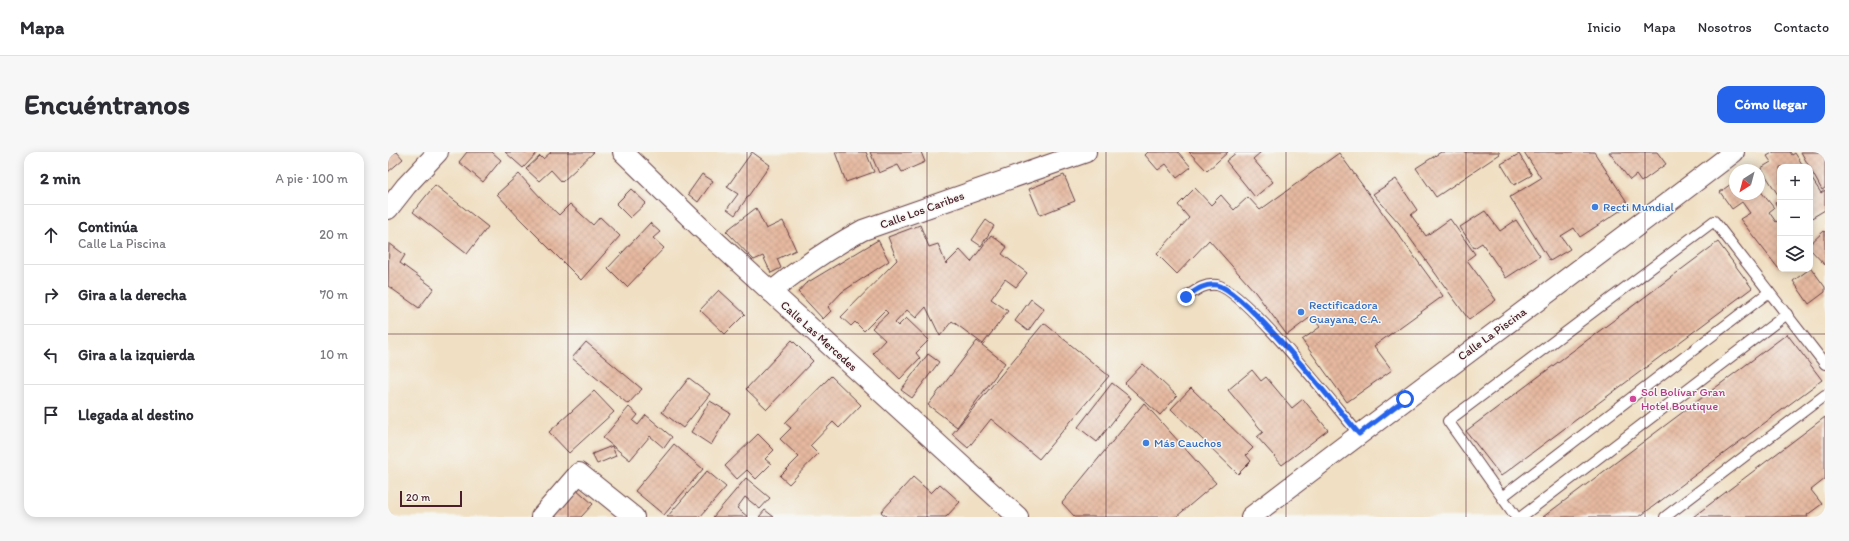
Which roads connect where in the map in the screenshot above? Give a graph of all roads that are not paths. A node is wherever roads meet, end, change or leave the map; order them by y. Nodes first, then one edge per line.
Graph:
1 (438, 152) edge
2 (623, 152) edge
3 (1086, 152) edge
4 (1734, 152) edge
5 (388, 209) edge
6 (771, 292) junction
7 (1769, 292) junction
8 (1186, 297) dead end
9 (1787, 314) junction
10 (1825, 364) edge
11 (1825, 395) edge
12 (1359, 434) junction
13 (1502, 497) junction
14 (541, 517) edge
15 (634, 517) edge
16 (1018, 517) edge
17 (1251, 517) edge
18 (1516, 517) edge
19 (1522, 517) edge
20 (1665, 517) edge

1 - 5 street
2 - 6 street, Calle Las Mercedes
3 - 6 street, Calle Los Caribes
4 - 12 street, Calle La Piscina
6 - 16 street, Calle Las Mercedes
7 - 9 lane
7 - 13 lane
7 - 13 lane
8 - 12 lane
9 - 10 lane
9 - 19 lane
11 - 20 lane
12 - 17 street, Calle La Piscina
13 - 18 lane
14 - 15 street

